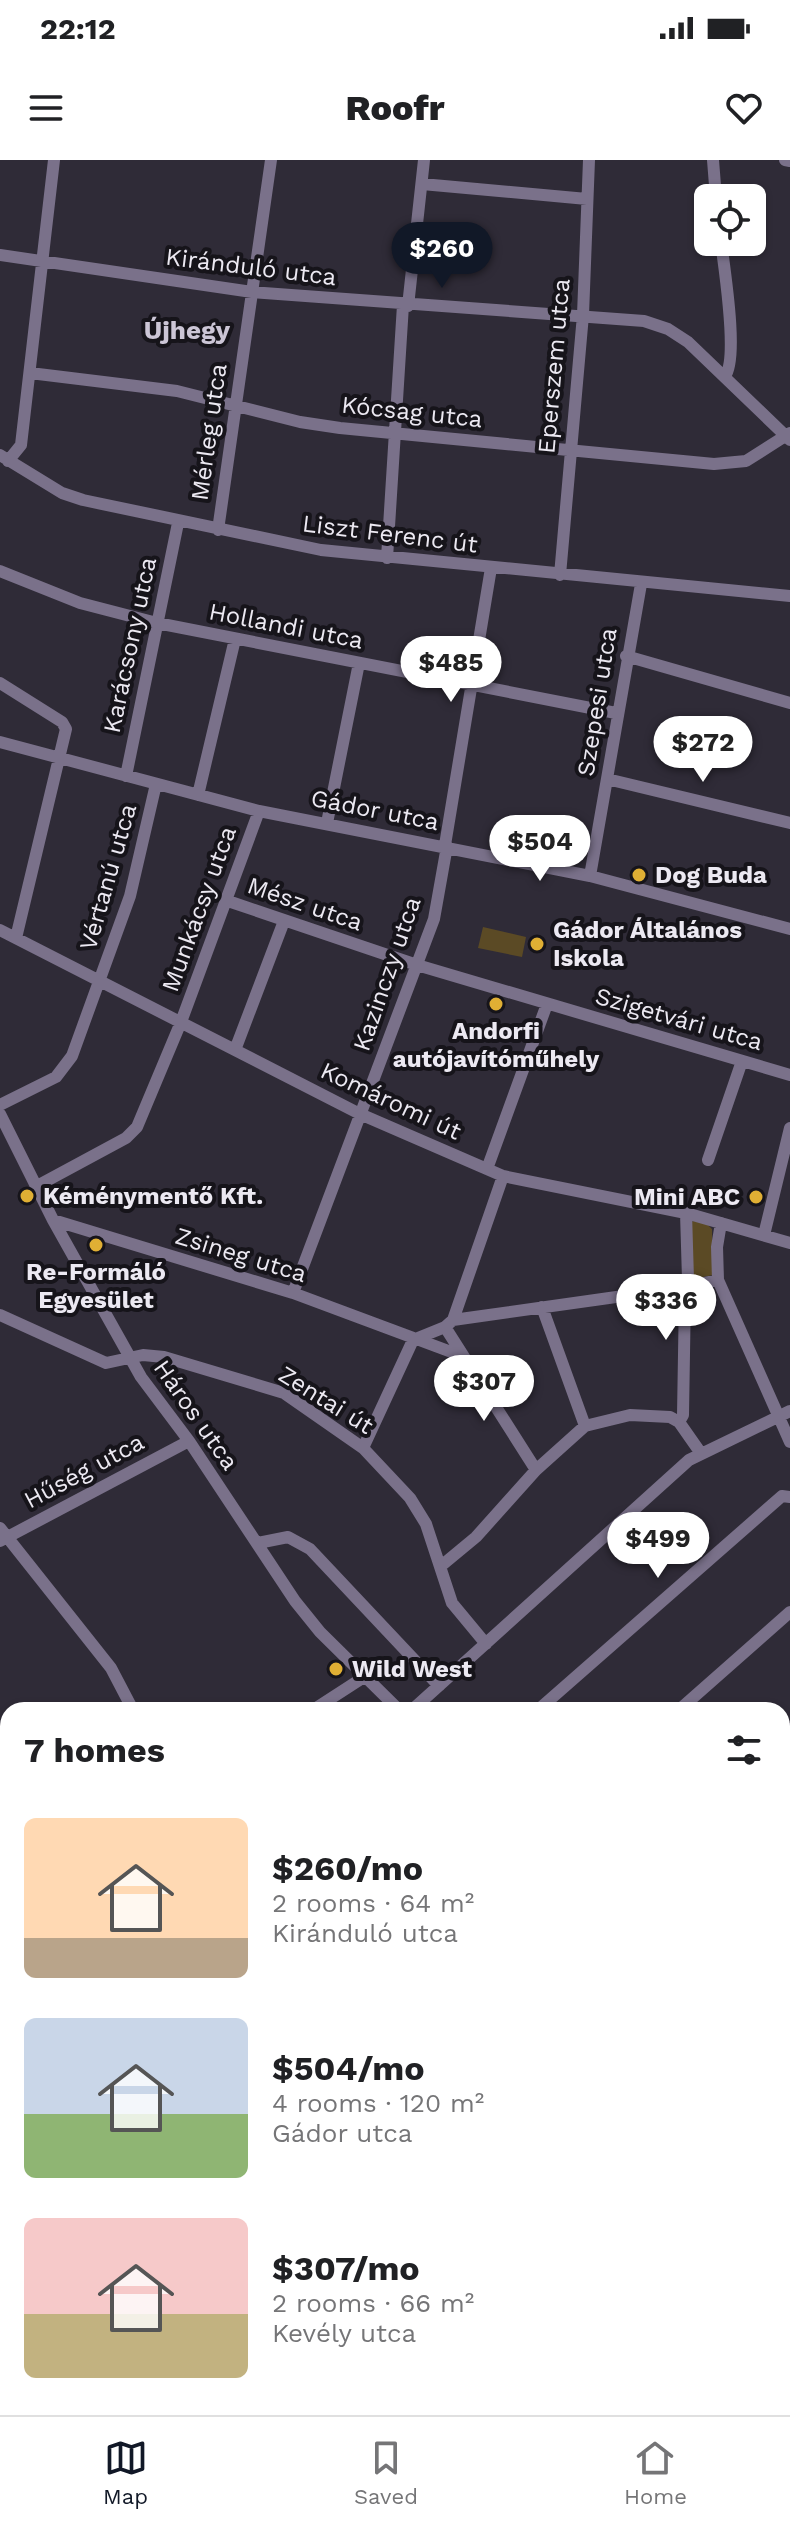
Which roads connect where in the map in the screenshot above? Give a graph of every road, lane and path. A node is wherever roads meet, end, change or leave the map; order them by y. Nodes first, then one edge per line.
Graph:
1 (54, 160) edge
2 (271, 160) edge
3 (424, 160) edge
4 (589, 160) edge
5 (713, 160) edge
6 (422, 184) junction
7 (715, 184) edge
8 (587, 199) junction
9 (0, 255) edge
10 (722, 256) edge
11 (42, 261) junction
12 (252, 292) junction
13 (405, 306) junction
14 (583, 315) junction
15 (30, 373) junction
16 (725, 376) junction
17 (235, 405) junction
18 (395, 433) junction
19 (789, 436) edge
20 (569, 448) junction
21 (3, 459) edge
22 (178, 523) junction
23 (218, 530) junction
24 (387, 558) junction
25 (491, 568) junction
26 (0, 571) edge
27 (560, 575) junction
28 (641, 584) junction
29 (790, 596) edge
30 (157, 623) junction
31 (235, 639) junction
32 (626, 656) junction
33 (359, 663) junction
34 (0, 683) edge
35 (473, 685) junction
36 (790, 703) edge
37 (616, 713) junction
38 (0, 742) edge
39 (60, 759) junction
40 (126, 776) junction
41 (607, 779) junction
42 (156, 784) junction
43 (198, 795) junction
44 (259, 811) junction
45 (327, 823) junction
46 (790, 823) edge
47 (446, 846) junction
48 (590, 876) junction
49 (225, 900) junction
50 (284, 921) junction
51 (790, 929) edge
52 (0, 930) edge
53 (16, 938) junction
54 (417, 965) junction
55 (101, 982) junction
56 (547, 1004) junction
57 (181, 1022) junction
58 (235, 1050) junction
59 (742, 1061) junction
60 (790, 1075) edge
61 (0, 1105) edge
62 (0, 1114) edge
63 (360, 1114) junction
64 (790, 1128) edge
65 (787, 1156) edge
66 (708, 1160) dead end
67 (487, 1169) junction
68 (503, 1176) junction
69 (37, 1186) junction
70 (686, 1213) junction
71 (53, 1220) junction
72 (721, 1223) junction
73 (764, 1235) junction
74 (790, 1243) edge
75 (718, 1280) junction
76 (686, 1286) junction
77 (293, 1293) junction
78 (542, 1307) junction
79 (0, 1315) edge
80 (449, 1324) junction
81 (413, 1340) junction
82 (462, 1356) junction
83 (129, 1358) junction
84 (784, 1414) edge
85 (679, 1422) junction
86 (585, 1426) junction
87 (189, 1441) junction
88 (790, 1442) edge
89 (363, 1448) junction
90 (700, 1452) junction
91 (536, 1470) junction
92 (790, 1497) edge
93 (3, 1535) edge
94 (258, 1543) junction
95 (441, 1566) junction
96 (790, 1612) edge
97 (486, 1644) junction
98 (364, 1677) junction
99 (439, 1686) junction
100 (129, 1702) edge
101 (325, 1702) edge
102 (391, 1702) edge
103 (421, 1702) edge
104 (547, 1702) edge
105 (688, 1702) edge

1 - 11 street
2 - 12 street, Mérleg utca
3 - 6 street
4 - 8 street, Eperszem utca
5 - 7 street
6 - 8 street
6 - 13 street
8 - 14 street, Eperszem utca
9 - 11 street, Kiránduló utca
10 - 16 street
11 - 12 street, Kiránduló utca
11 - 15 street
12 - 13 street, Kiránduló utca
12 - 17 street, Mérleg utca
13 - 14 street, Kiránduló utca
13 - 18 street
14 - 16 street, Kiránduló utca
14 - 20 street, Eperszem utca
15 - 17 street, Kócsag utca
15 - 21 street
16 - 19 street, Kiránduló utca
17 - 18 street, Kócsag utca
17 - 23 street, Mérleg utca
18 - 20 street, Kócsag utca
18 - 24 street
19 - 20 street, Kócsag utca
20 - 27 street, Eperszem utca
21 - 22 street, Liszt Ferenc út
22 - 23 street, Liszt Ferenc út
22 - 30 street, Karácsony utca
23 - 24 street, Liszt Ferenc út
24 - 25 street, Liszt Ferenc út
25 - 27 street, Liszt Ferenc út
25 - 35 street, Kazinczy utca
26 - 30 street, Hollandi utca
27 - 28 street, Liszt Ferenc út
28 - 29 street, Liszt Ferenc út
28 - 32 street, Szepesi utca
30 - 31 street, Hollandi utca
30 - 40 street, Karácsony utca
31 - 33 street, Hollandi utca
31 - 43 street
32 - 36 street
32 - 37 street, Szepesi utca
33 - 35 street, Hollandi utca
33 - 45 street
34 - 39 street
35 - 37 street, Hollandi utca
35 - 47 street, Kazinczy utca
37 - 41 street, Szepesi utca
38 - 39 street, Gádor utca
39 - 40 street, Gádor utca
39 - 53 street
40 - 42 street, Gádor utca
41 - 46 street
41 - 48 street, Szepesi utca
42 - 43 street, Gádor utca
42 - 55 street, Vértanú utca
43 - 44 street, Gádor utca
44 - 45 street, Gádor utca
44 - 49 street, Munkácsy utca
45 - 47 street, Gádor utca
47 - 48 street, Gádor utca
47 - 54 street, Kazinczy utca
48 - 51 street, Gádor utca
49 - 50 street, Mész utca
49 - 57 street, Munkácsy utca
50 - 54 street, Mész utca
50 - 58 street
52 - 53 street, Komáromi út
53 - 55 street, Komáromi út
54 - 56 street, Szigetvári utca
54 - 63 street, Kazinczy utca
55 - 57 street, Komáromi út
55 - 61 street, Vértanú utca
56 - 59 street, Szigetvári utca
56 - 67 street
57 - 58 street, Komáromi út
57 - 69 street, Munkácsy utca
58 - 63 street, Komáromi út
59 - 60 street, Szigetvári utca
59 - 66 street
62 - 69 street, Háros utca
63 - 67 street, Komáromi út
63 - 77 street, Kazinczy utca
64 - 65 street
65 - 73 street
67 - 68 street, Komáromi út
68 - 70 street, Komáromi út
68 - 80 street
69 - 71 street, Háros utca
70 - 72 street, Komáromi út
70 - 76 street
71 - 77 street, Zsineg utca
71 - 83 street, Háros utca
72 - 73 street, Komáromi út
72 - 75 street
73 - 74 street, Komáromi út
75 - 76 street
75 - 84 street
76 - 78 street
76 - 85 street
77 - 81 street, Zsineg utca
78 - 80 street
78 - 86 street
79 - 83 street, Zentai út
80 - 81 street
80 - 82 street
81 - 82 street, Zsineg utca
81 - 89 street
82 - 91 street
83 - 87 street, Háros utca
83 - 89 street, Zentai út
84 - 88 street
84 - 90 street
85 - 86 street
85 - 90 street
86 - 91 street
87 - 93 street, Hűség utca
87 - 94 street, Háros utca
89 - 95 street, Zentai út
90 - 97 street
91 - 95 street
92 - 104 street
93 - 100 street
94 - 98 street, Háros utca
94 - 99 street
95 - 97 street, Zentai út
96 - 105 street
97 - 99 street
98 - 101 street
98 - 102 street, Háros utca
99 - 103 street

